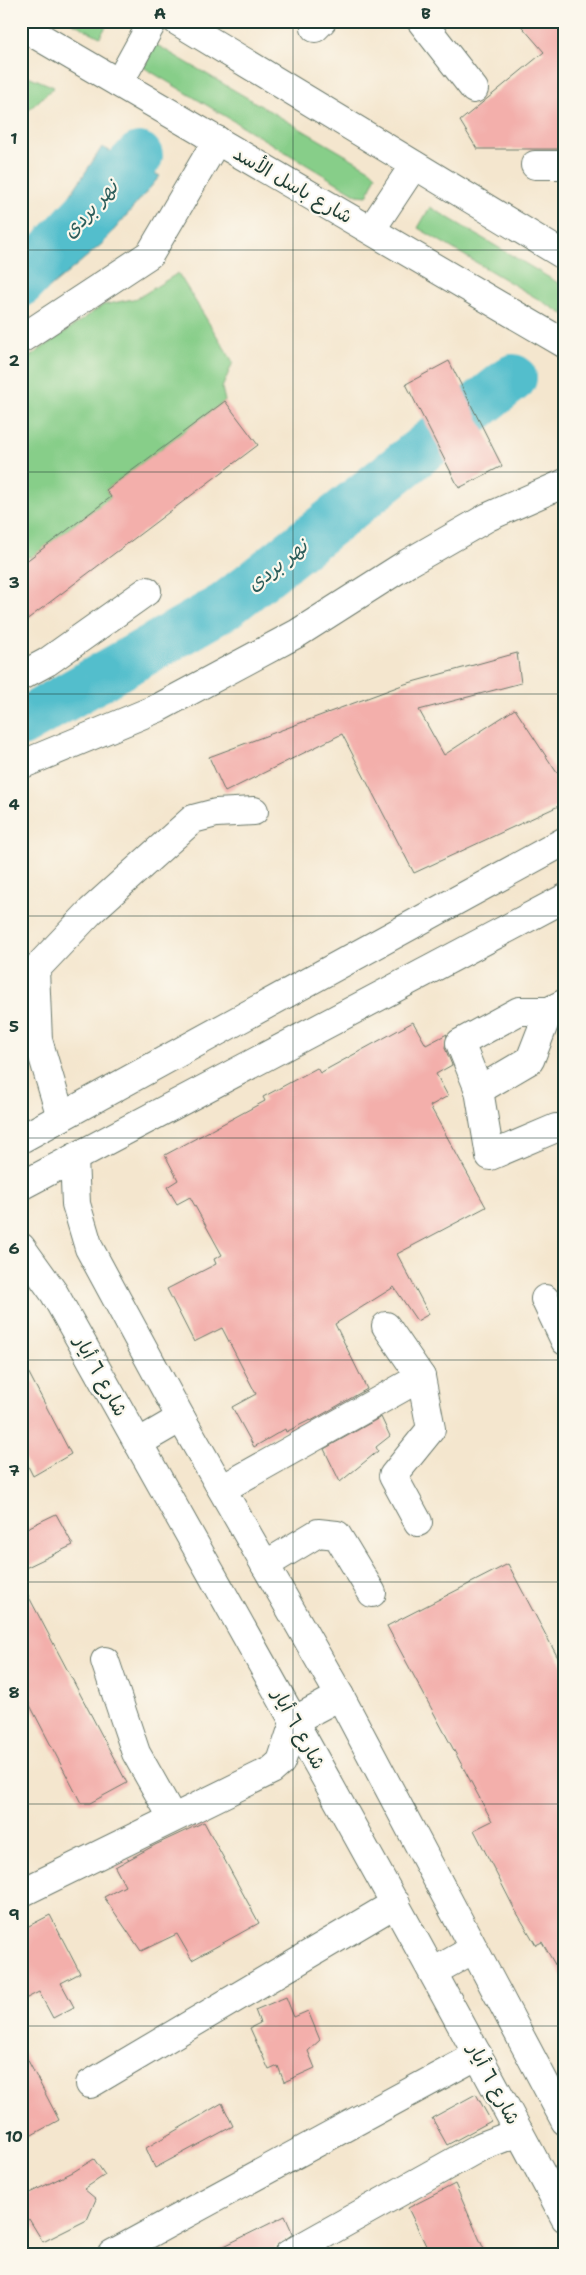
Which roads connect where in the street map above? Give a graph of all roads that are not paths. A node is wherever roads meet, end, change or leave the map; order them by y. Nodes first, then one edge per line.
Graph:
1 (152, 21) edge
2 (177, 21) edge
3 (421, 21) edge
4 (21, 26) edge
5 (119, 83) junction
6 (474, 89) dead end
7 (217, 140) junction
8 (414, 165) junction
9 (535, 165) dead end
10 (565, 166) edge
11 (371, 230) junction
12 (565, 256) edge
13 (21, 339) edge
14 (565, 344) edge
15 (565, 483) edge
16 (147, 591) dead end
17 (21, 676) edge
18 (21, 765) edge
19 (254, 811) dead end
20 (565, 841) edge
21 (565, 898) edge
22 (557, 1007) edge
23 (479, 1090) junction
24 (61, 1117) junction
25 (556, 1128) dead end
26 (22, 1138) edge
27 (74, 1158) junction
28 (21, 1186) edge
29 (21, 1247) edge
30 (545, 1299) dead end
31 (386, 1326) dead end
32 (565, 1342) edge
33 (421, 1378) junction
34 (182, 1418) junction
35 (138, 1443) junction
36 (222, 1489) junction
37 (418, 1522) dead end
38 (264, 1564) junction
39 (372, 1593) dead end
40 (105, 1661) dead end
41 (340, 1696) junction
42 (295, 1720) junction
43 (172, 1817) junction
44 (21, 1893) edge
45 (396, 1903) junction
46 (472, 1950) junction
47 (433, 1972) junction
48 (478, 2055) junction
49 (90, 2084) dead end
50 (565, 2121) edge
51 (519, 2132) junction
52 (565, 2218) edge
53 (112, 2254) edge
54 (289, 2254) edge

1 - 5 main road
2 - 8 main road
3 - 6 main road
4 - 5 main road, شارع باسل الأسد
5 - 7 main road, شارع باسل الأسد
7 - 11 main road, شارع باسل الأسد
7 - 13 main road
8 - 11 main road
8 - 12 main road
9 - 10 main road
11 - 14 main road, شارع باسل الأسد
15 - 18 main road
16 - 17 main road
19 - 24 main road
20 - 24 main road
21 - 27 main road
22 - 23 main road
22 - 23 main road
23 - 25 main road
24 - 26 main road
27 - 28 main road
27 - 34 main road
29 - 35 main road, شارع ٦ أيار
30 - 32 main road
31 - 33 main road
33 - 36 main road
33 - 37 main road
34 - 35 main road
34 - 36 main road
35 - 42 main road, شارع ٦ أيار
36 - 38 main road
38 - 39 main road
38 - 41 main road
40 - 43 main road
41 - 42 main road
41 - 46 main road
42 - 43 main road
42 - 45 main road, شارع ٦ أيار
43 - 44 main road
45 - 47 main road, شارع ٦ أيار
45 - 49 main road
46 - 47 main road
46 - 50 main road
47 - 48 main road, شارع ٦ أيار
48 - 51 main road, شارع ٦ أيار
48 - 53 main road
51 - 52 main road, شارع ٦ أيار
51 - 54 main road

